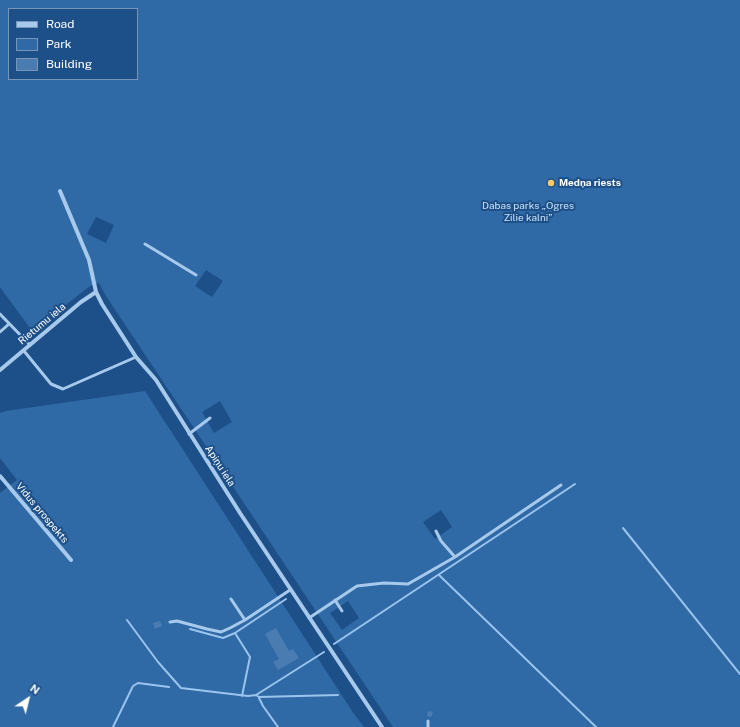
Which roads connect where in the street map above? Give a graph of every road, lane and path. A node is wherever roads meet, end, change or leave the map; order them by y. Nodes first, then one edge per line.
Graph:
1 (60, 191) dead end
2 (145, 244) dead end
3 (196, 275) dead end
4 (96, 292) junction
5 (0, 314) edge
6 (10, 324) junction
7 (0, 332) edge
8 (30, 345) junction
9 (24, 351) junction
10 (136, 356) junction
11 (0, 370) edge
12 (210, 418) dead end
13 (189, 434) junction
14 (0, 476) edge
15 (561, 485) dead end
16 (436, 532) dead end
17 (454, 557) junction
18 (71, 560) dead end
19 (290, 590) junction
20 (231, 599) dead end
21 (335, 600) junction
22 (342, 611) dead end
23 (309, 618) junction
24 (245, 620) junction
25 (170, 622) dead end
26 (428, 721) dead end
27 (382, 727) edge
28 (428, 727) edge

1 - 4 street, Apiņu iela
2 - 3 lane
4 - 8 street, Rietumu iela
4 - 10 street, Apiņu iela
5 - 6 lane
6 - 7 lane
6 - 8 lane
8 - 9 street, Rietumu iela
9 - 10 lane
9 - 11 street, Rietumu iela
10 - 13 street, Apiņu iela
12 - 13 lane
13 - 19 street, Apiņu iela
14 - 18 street, Vidus prospekts
15 - 17 lane
16 - 17 lane
17 - 21 lane
19 - 23 street, Apiņu iela
19 - 24 lane
20 - 24 lane
21 - 22 lane
21 - 23 lane
23 - 27 street, Apiņu iela
24 - 25 lane
26 - 28 lane

